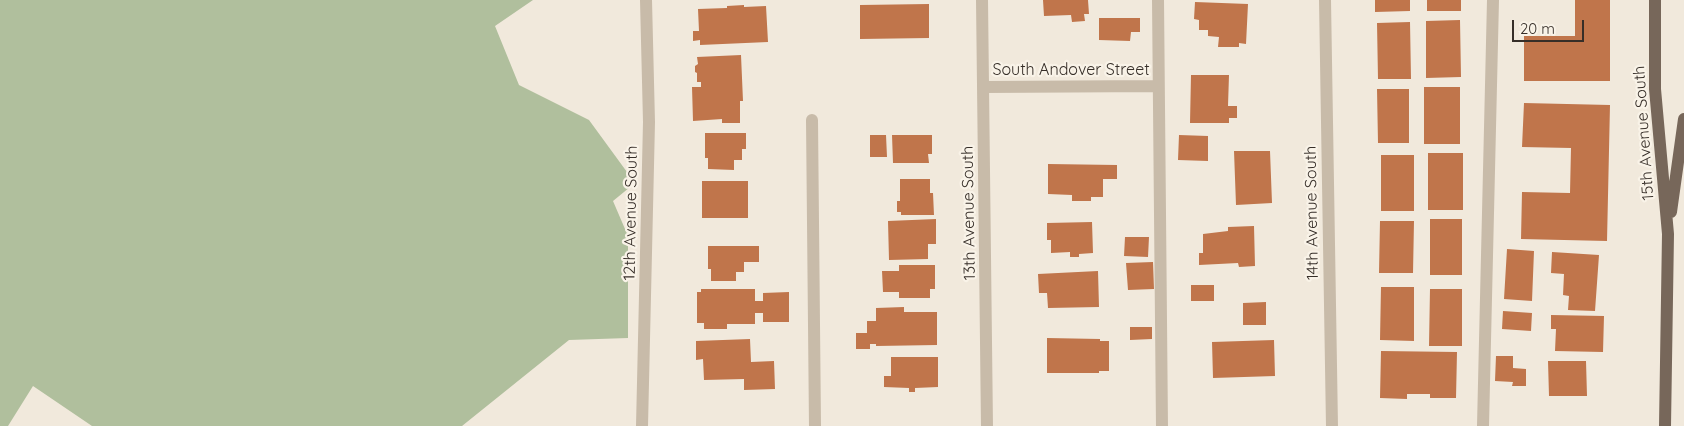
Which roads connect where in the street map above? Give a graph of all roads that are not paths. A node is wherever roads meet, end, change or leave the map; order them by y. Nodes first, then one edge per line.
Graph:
1 (646, 0) edge
2 (982, 0) edge
3 (1158, 0) edge
4 (1325, 0) edge
5 (1492, 0) edge
6 (1655, 0) edge
7 (1158, 86) junction
8 (984, 87) junction
9 (1684, 119) edge
10 (812, 120) dead end
11 (1668, 234) junction
12 (642, 426) edge
13 (816, 426) edge
14 (987, 426) edge
15 (1162, 426) edge
16 (1332, 426) edge
17 (1483, 426) edge
18 (1665, 426) edge

1 - 12 street, 12th Avenue South
2 - 8 street, 13th Avenue South
3 - 7 street
4 - 16 street, 14th Avenue South
5 - 17 street
6 - 11 main road, 15th Avenue South
7 - 8 street, South Andover Street
7 - 15 street
8 - 14 street, 13th Avenue South
9 - 11 main road, 15th Avenue South
10 - 13 street
11 - 18 main road, 15th Avenue South

